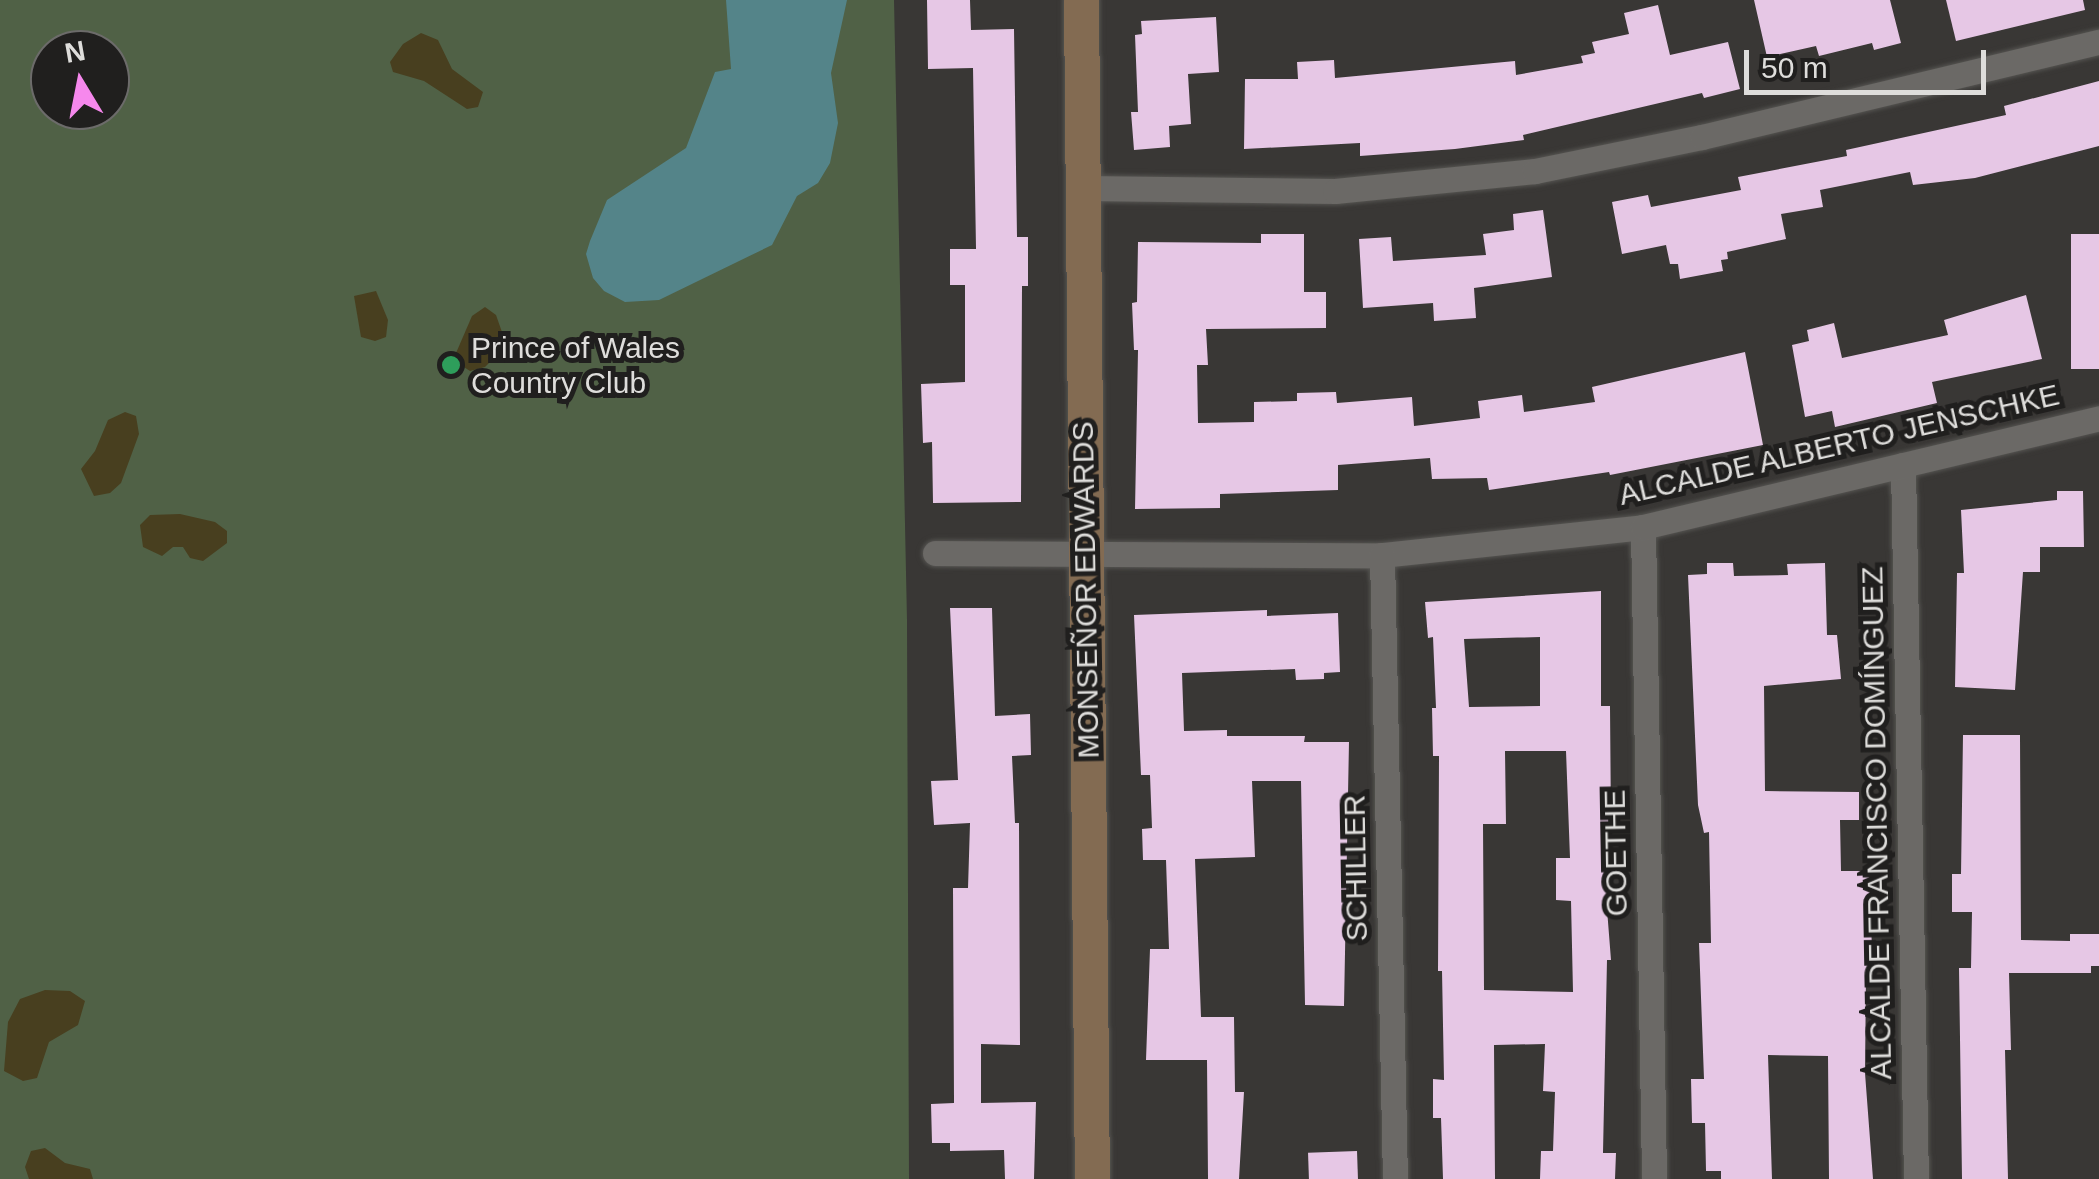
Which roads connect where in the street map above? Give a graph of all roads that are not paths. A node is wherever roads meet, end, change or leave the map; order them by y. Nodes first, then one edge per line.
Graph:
1 (1081, 0) edge
2 (2099, 42) edge
3 (1083, 188) junction
4 (2099, 418) edge
5 (1903, 465) junction
6 (1644, 526) junction
7 (934, 554) dead end
8 (1085, 555) junction
9 (1382, 555) junction
10 (1092, 1179) edge
11 (1395, 1179) edge
12 (1654, 1179) edge
13 (1916, 1179) edge

1 - 3 street, MONSEÑOR EDWARDS
2 - 3 street
3 - 8 street, MONSEÑOR EDWARDS
4 - 5 street, ALCALDE ALBERTO JENSCHKE
5 - 6 street, ALCALDE ALBERTO JENSCHKE
5 - 13 street, ALCALDE FRANCISCO DOMÍNGUEZ
6 - 9 street, ALCALDE ALBERTO JENSCHKE
6 - 12 street, GOETHE
7 - 8 street, ALCALDE ALBERTO JENSCHKE
8 - 9 street, ALCALDE ALBERTO JENSCHKE
8 - 10 street, MONSEÑOR EDWARDS
9 - 11 street, SCHILLER

